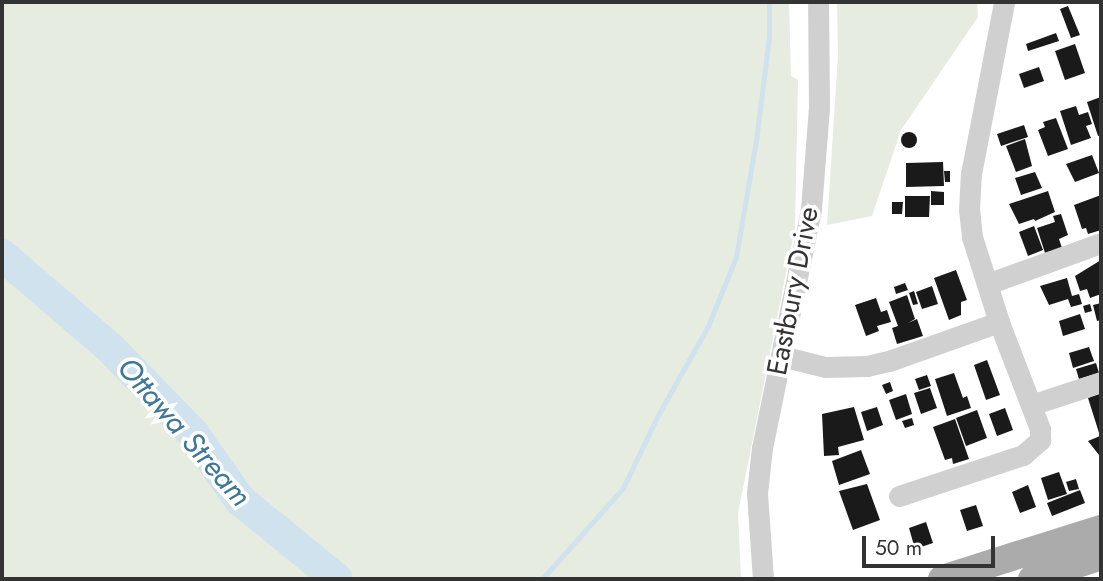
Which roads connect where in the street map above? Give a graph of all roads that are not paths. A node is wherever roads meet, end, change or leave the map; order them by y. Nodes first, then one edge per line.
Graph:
1 (818, 2) edge
2 (1004, 2) edge
3 (1101, 243) edge
4 (987, 284) junction
5 (999, 322) junction
6 (781, 356) junction
7 (1101, 382) edge
8 (1031, 405) junction
9 (899, 496) dead end
10 (1101, 528) edge
11 (1101, 556) edge
12 (763, 579) edge
13 (942, 579) edge
14 (1032, 579) edge

1 - 6 street, Eastbury Drive
2 - 4 street
3 - 4 street
4 - 5 street
5 - 6 street
5 - 8 street
6 - 12 street, Eastbury Drive
7 - 8 street
8 - 9 street
10 - 13 main road
11 - 14 main road

